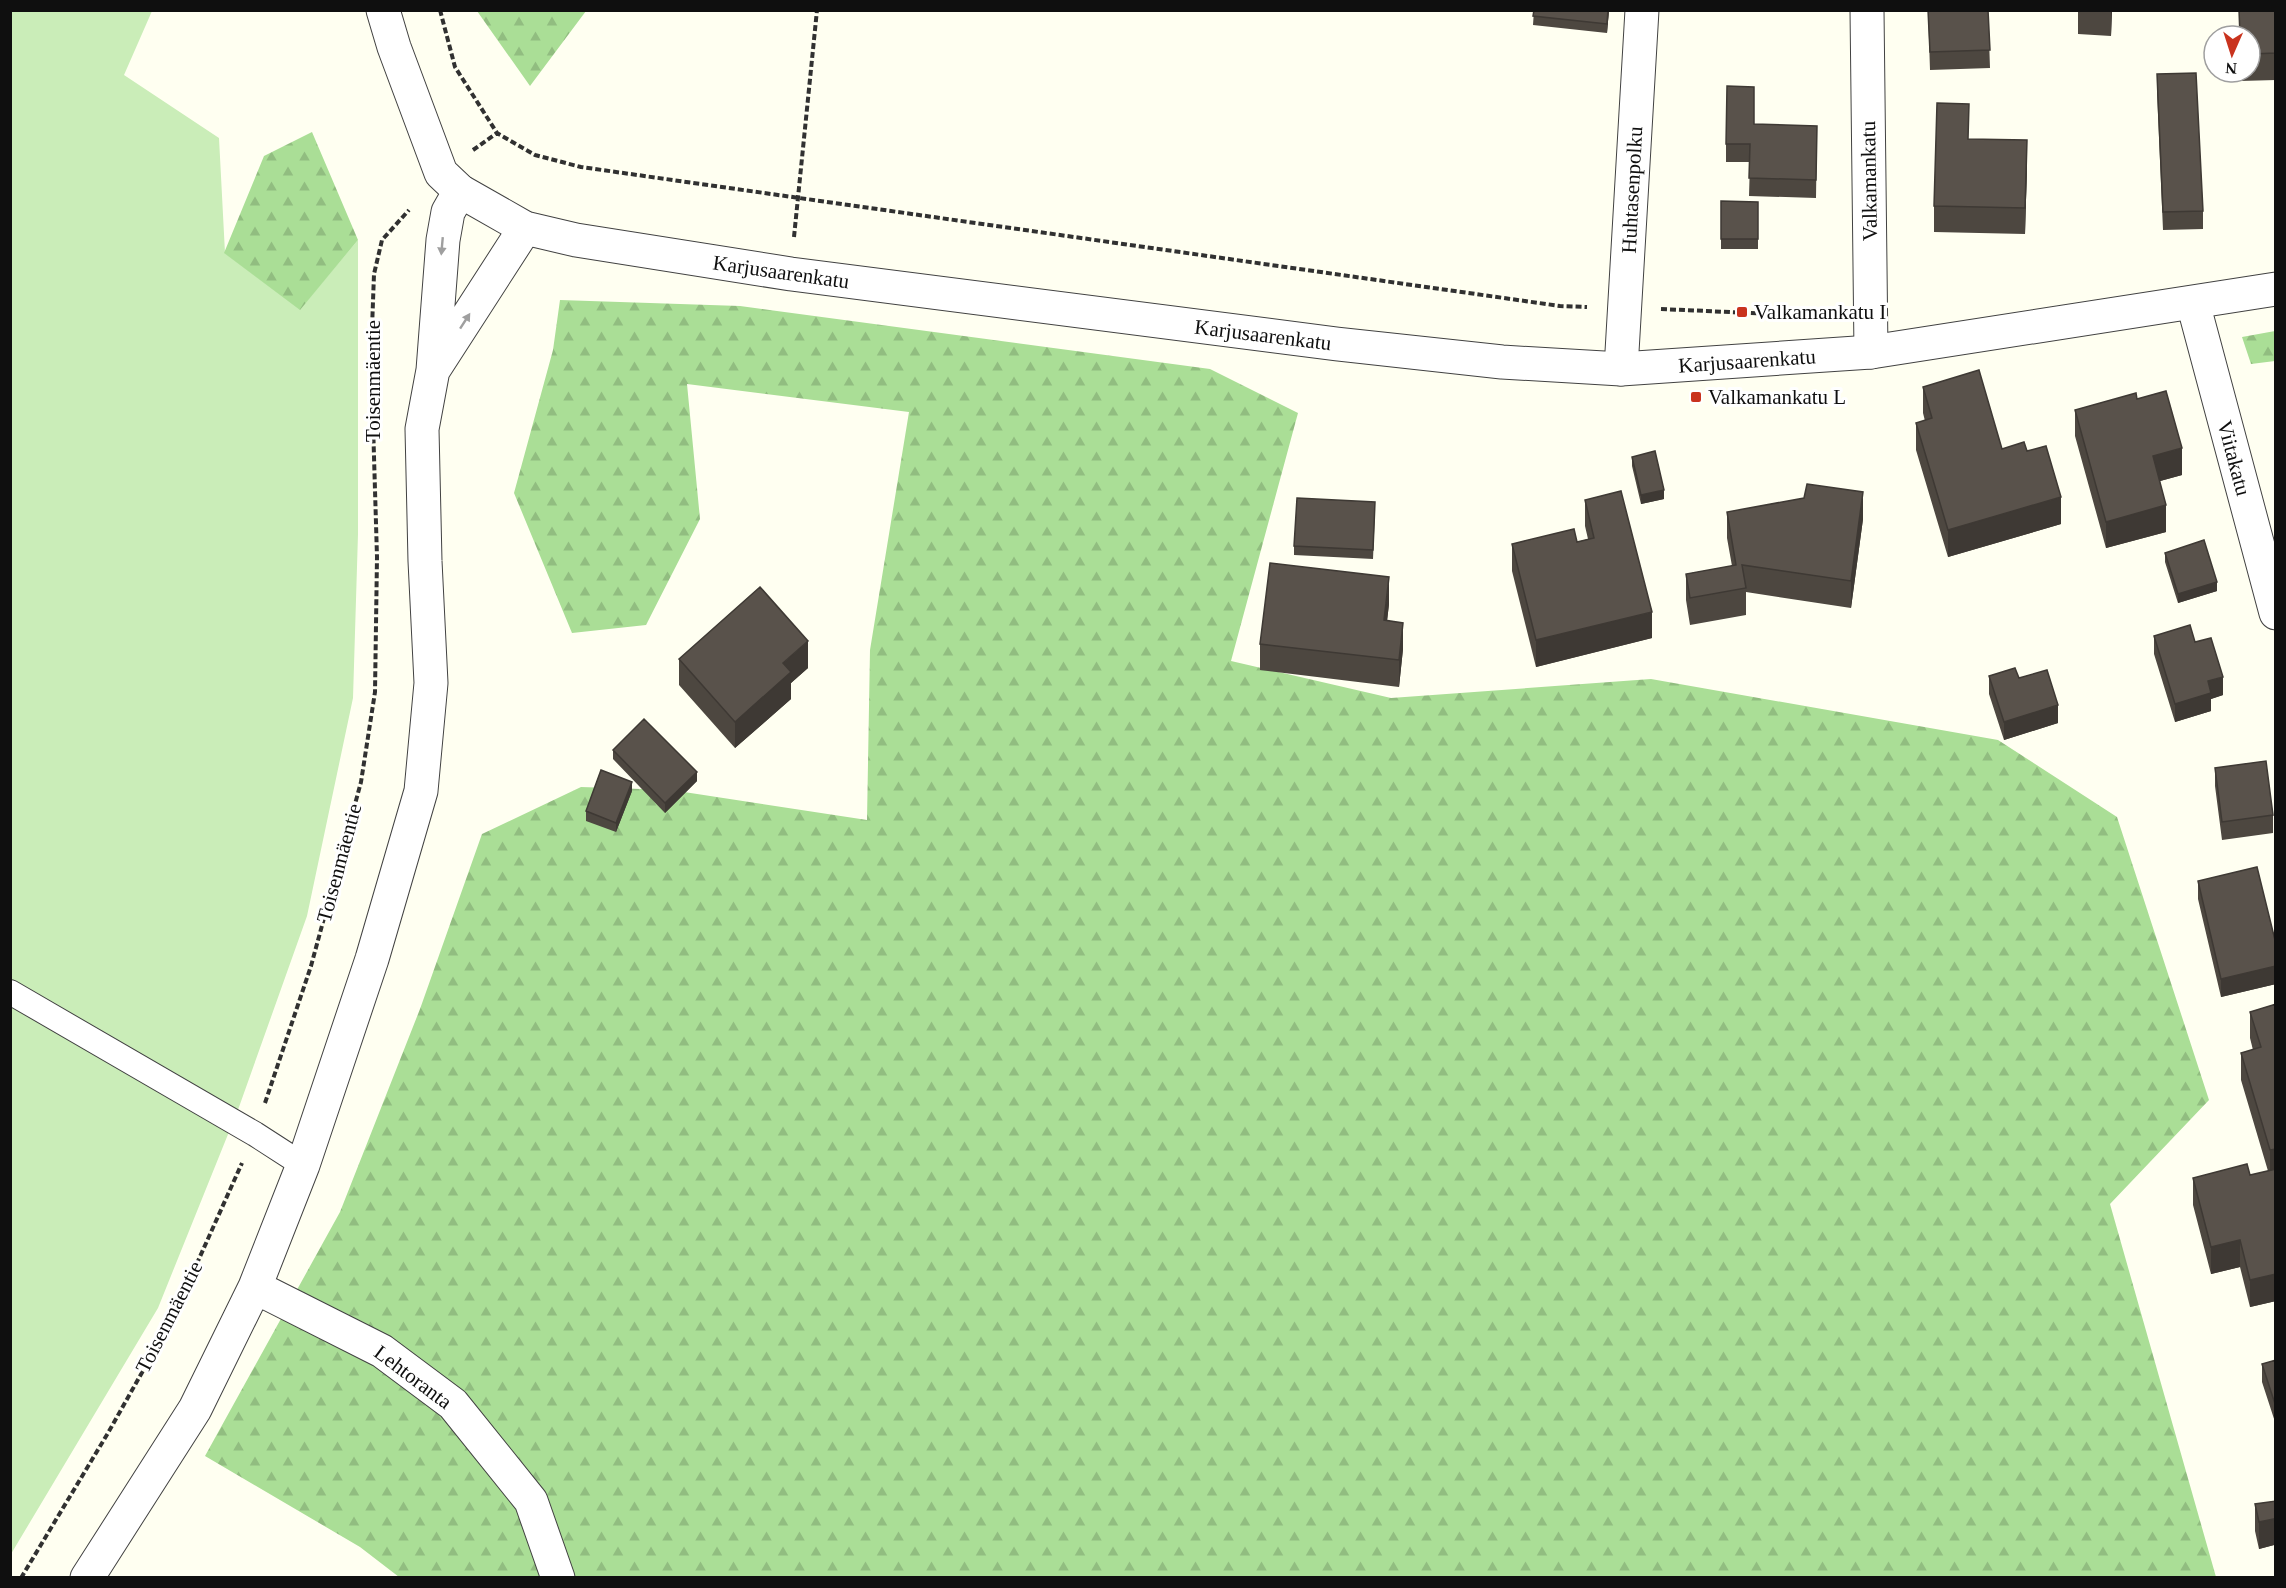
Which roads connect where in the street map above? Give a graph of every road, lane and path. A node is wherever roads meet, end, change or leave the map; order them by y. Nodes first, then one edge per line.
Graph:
1 (383, 10) edge
2 (440, 10) edge
3 (817, 10) edge
4 (1642, 10) edge
5 (1867, 10) edge
6 (497, 133) junction
7 (450, 182) junction
8 (797, 198) junction
9 (525, 228) junction
10 (791, 274) junction
11 (2276, 289) edge
12 (2193, 303) junction
13 (1625, 308) junction
14 (1820, 316) dead end
15 (1871, 352) junction
16 (1621, 369) junction
17 (434, 370) junction
18 (2276, 614) edge
19 (10, 992) edge
20 (255, 1134) junction
21 (303, 1165) junction
22 (255, 1287) junction
23 (21, 1578) edge
24 (87, 1578) edge
25 (558, 1578) edge

1 - 7 street
2 - 6 path
3 - 8 path
4 - 13 street, Huhtasenpolku
5 - 15 street, Valkamankatu
6 - 7 path, Toisenmäentie
6 - 8 path
7 - 9 street, Karjusaarenkatu
7 -> 17 street
7 - 20 path, Toisenmäentie
8 - 10 path
8 - 13 path
9 - 10 street, Karjusaarenkatu
17 -> 9 street
10 - 16 street, Karjusaarenkatu
11 - 12 street, Karjusaarenkatu
12 - 15 street, Karjusaarenkatu
12 - 18 street, Viitakatu
13 - 14 path
13 - 16 street, Huhtasenpolku
15 - 16 street, Karjusaarenkatu
17 - 21 street
19 - 20 lane
20 - 21 lane
20 - 23 path, Toisenmäentie
21 - 22 street
22 - 24 street
22 - 25 street, Lehtoranta

